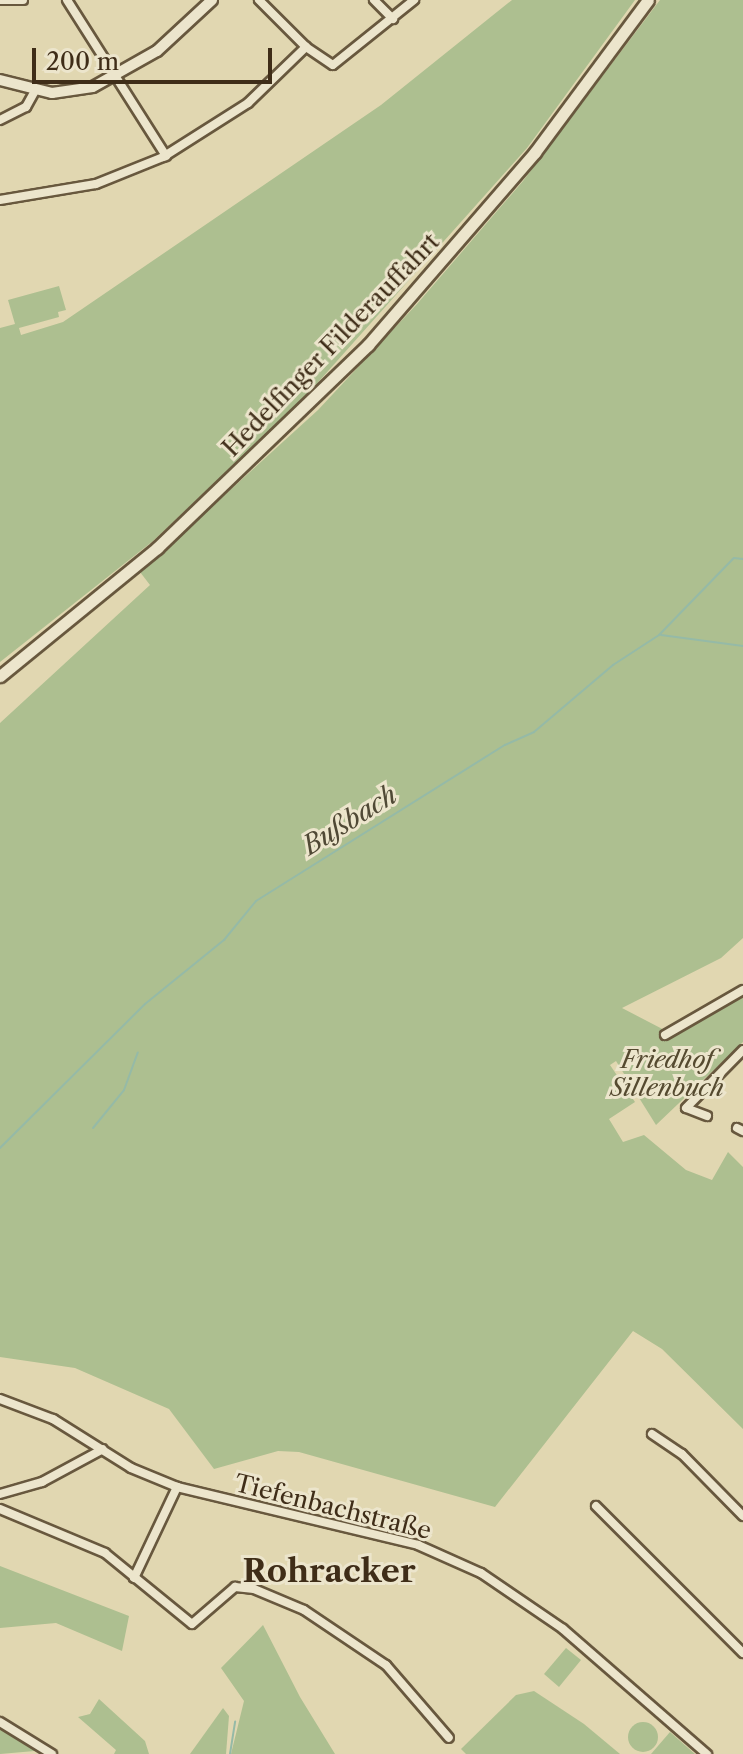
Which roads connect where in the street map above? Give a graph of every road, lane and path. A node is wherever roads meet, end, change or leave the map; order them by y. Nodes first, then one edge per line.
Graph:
1 (0, 0) edge
2 (23, 0) edge
3 (67, 0) edge
4 (212, 0) edge
5 (259, 0) edge
6 (374, 0) edge
7 (414, 0) edge
8 (648, 0) edge
9 (393, 19) junction
10 (306, 47) junction
11 (114, 77) junction
12 (0, 80) edge
13 (35, 91) junction
14 (0, 120) edge
15 (166, 156) junction
16 (0, 200) edge
17 (0, 676) edge
18 (743, 990) edge
19 (665, 1035) dead end
20 (743, 1050) edge
21 (707, 1116) dead end
22 (0, 1399) edge
23 (652, 1434) dead end
24 (672, 1434) dead end
25 (666, 1443) junction
26 (103, 1449) junction
27 (177, 1487) junction
28 (0, 1494) edge
29 (596, 1506) dead end
30 (0, 1509) edge
31 (743, 1516) edge
32 (134, 1578) junction
33 (743, 1653) edge
34 (0, 1722) edge
35 (449, 1738) dead end
36 (52, 1754) edge
37 (707, 1754) edge

1 - 2 street
3 - 11 street
4 - 11 street
5 - 10 street
6 - 9 street
7 - 9 street
8 - 17 main road, Hedelfinger Filderauffahrt
9 - 10 street
10 - 15 street
11 - 13 street
11 - 15 street
12 - 13 street
13 - 14 street
15 - 16 street
18 - 19 street
20 - 21 street
22 - 26 street, Tiefenbachstraße
23 - 25 street
24 - 25 street
25 - 31 street
26 - 27 street, Tiefenbachstraße
26 - 28 street
27 - 32 street
27 - 37 street, Tiefenbachstraße
29 - 33 street
30 - 32 street
32 - 35 street
34 - 36 street

